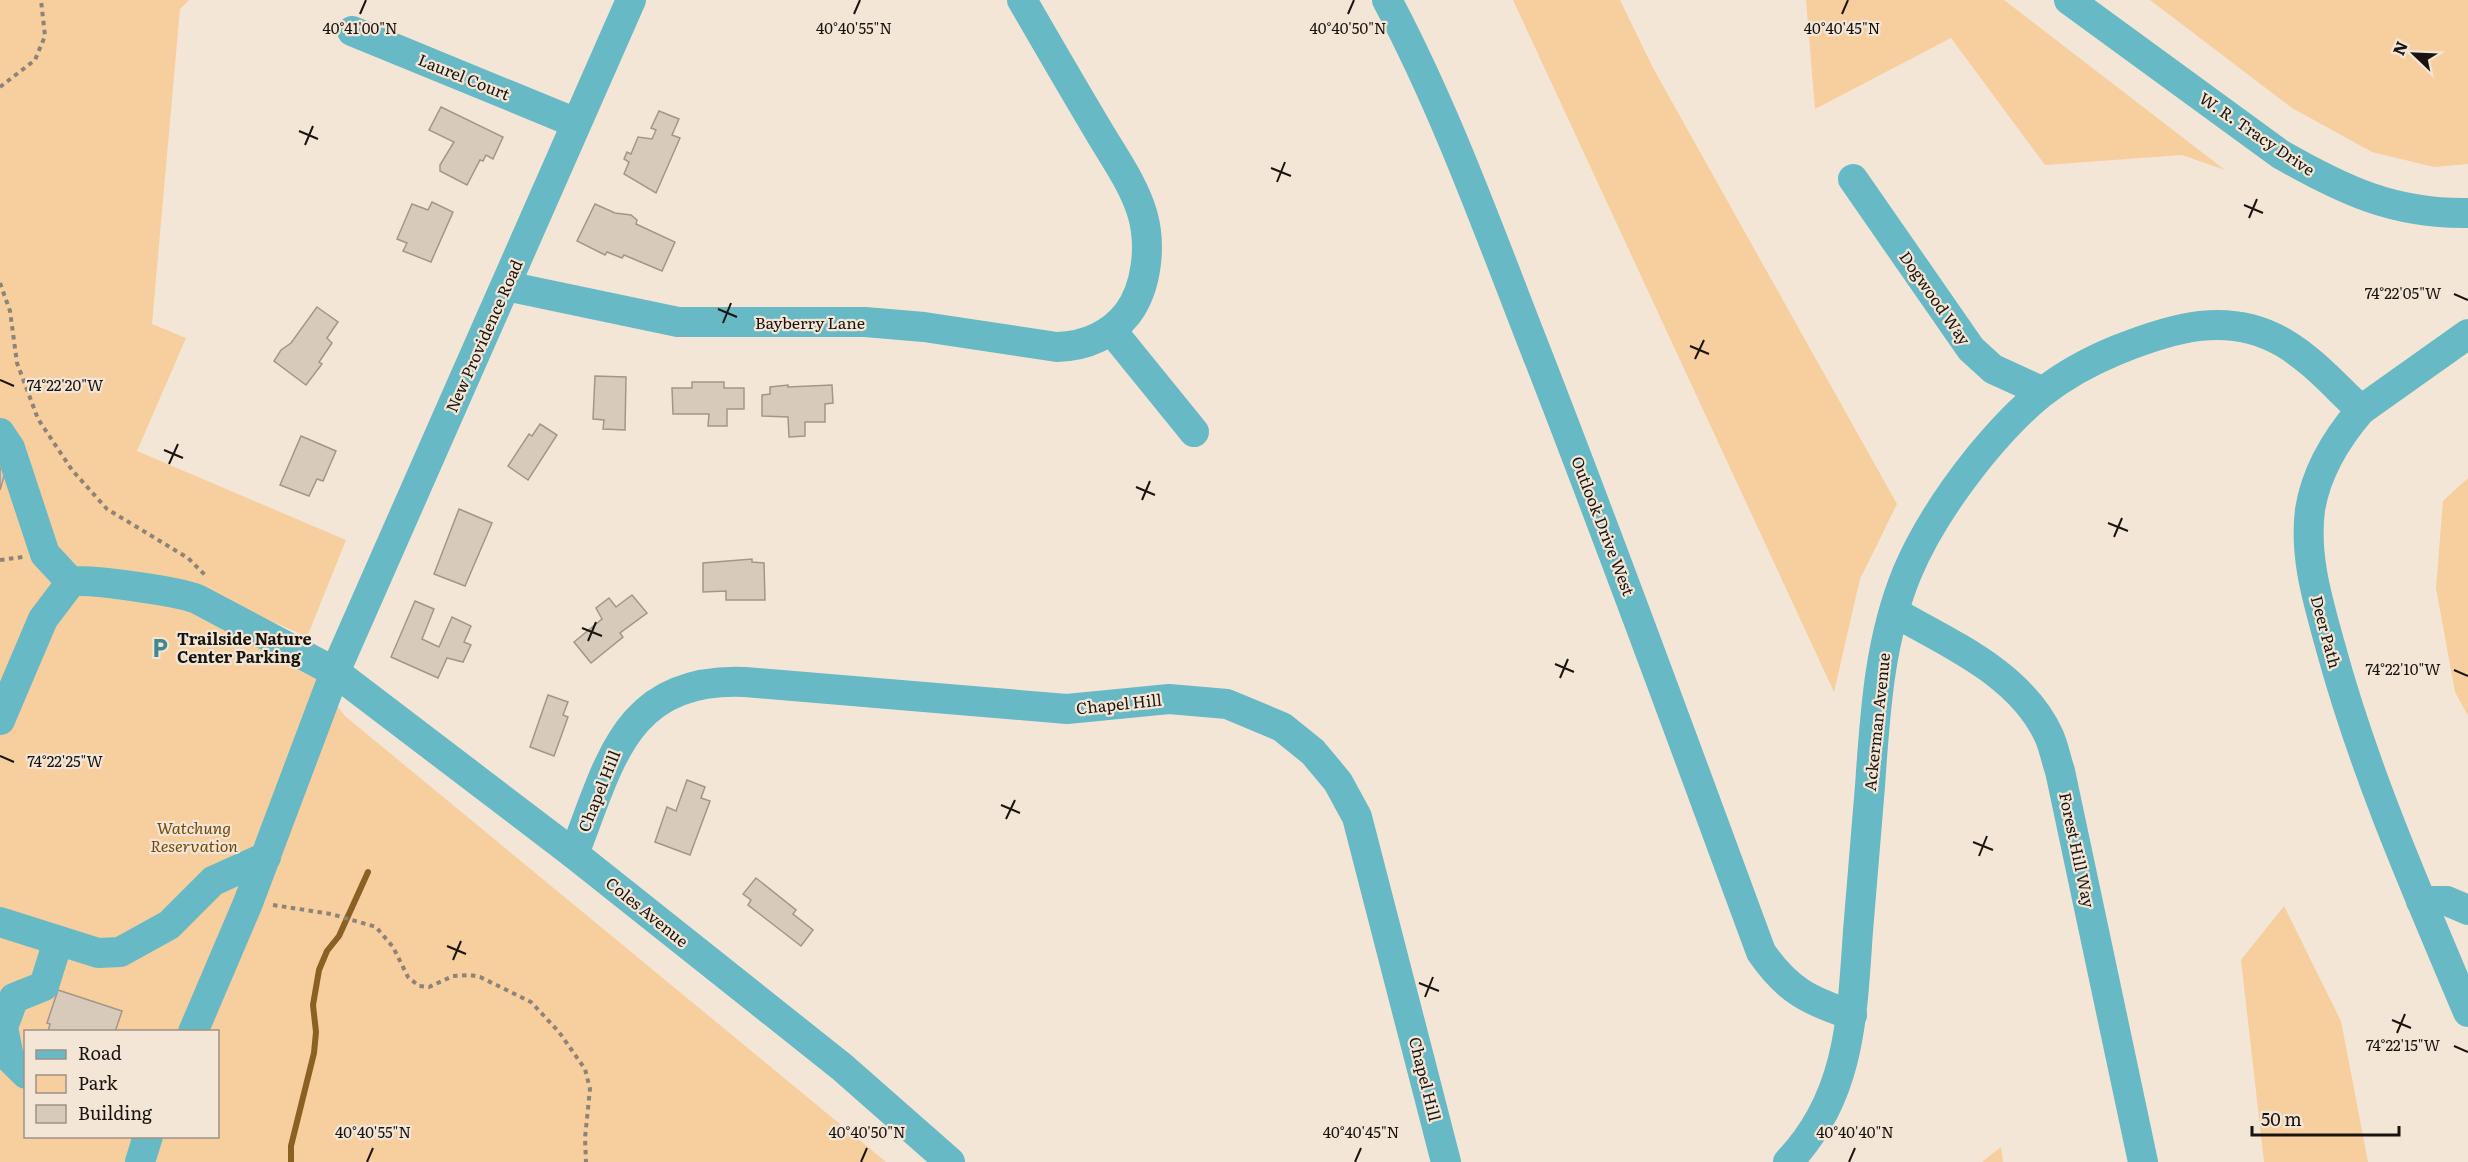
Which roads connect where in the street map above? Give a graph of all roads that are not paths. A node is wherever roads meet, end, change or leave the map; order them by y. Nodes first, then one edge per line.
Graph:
1 (631, 0) edge
2 (1022, 0) edge
3 (1387, 0) edge
4 (2069, 0) edge
5 (352, 31) dead end
6 (576, 123) junction
7 (1853, 179) dead end
8 (2468, 213) edge
9 (506, 286) junction
10 (1112, 331) junction
11 (2468, 334) edge
12 (2041, 391) junction
13 (2361, 410) junction
14 (1194, 432) dead end
15 (0, 433) edge
16 (71, 582) junction
17 (1894, 612) junction
18 (335, 672) junction
19 (0, 720) edge
20 (574, 854) junction
21 (266, 857) junction
22 (2421, 901) junction
23 (2468, 910) edge
24 (0, 922) edge
25 (58, 941) junction
26 (2468, 1012) edge
27 (1852, 1015) junction
28 (194, 1030) edge
29 (24, 1072) edge
30 (148, 1138) edge
31 (1797, 1159) edge
32 (140, 1162) edge
33 (950, 1162) edge
34 (1446, 1162) edge
35 (2143, 1162) edge

1 - 6 street, New Providence Road
2 - 10 street, Bayberry Lane
3 - 27 street, Outlook Drive West
4 - 8 street, W. R. Tracy Drive
5 - 6 street, Laurel Court
6 - 9 street, New Providence Road
7 - 12 street, Dogwood Way
9 - 10 street, Bayberry Lane
9 - 18 street, New Providence Road
10 - 14 street
11 - 13 street, Deer Path
12 - 13 street, Ackerman Avenue
12 - 17 street, Ackerman Avenue
13 - 22 street, Deer Path
15 - 16 street
16 - 18 street, Coles Avenue
16 - 19 street
17 - 27 street, Ackerman Avenue
17 - 35 street, Forest Hill Way
18 - 20 street, Coles Avenue
18 - 21 street, New Providence Road
20 - 33 street, Coles Avenue
20 - 34 street, Chapel Hill
21 - 25 street
21 - 28 street, New Providence Road
22 - 23 street
22 - 26 street, Deer Path
24 - 25 street
25 - 29 street
27 - 31 street, Ackerman Avenue
30 - 32 street

